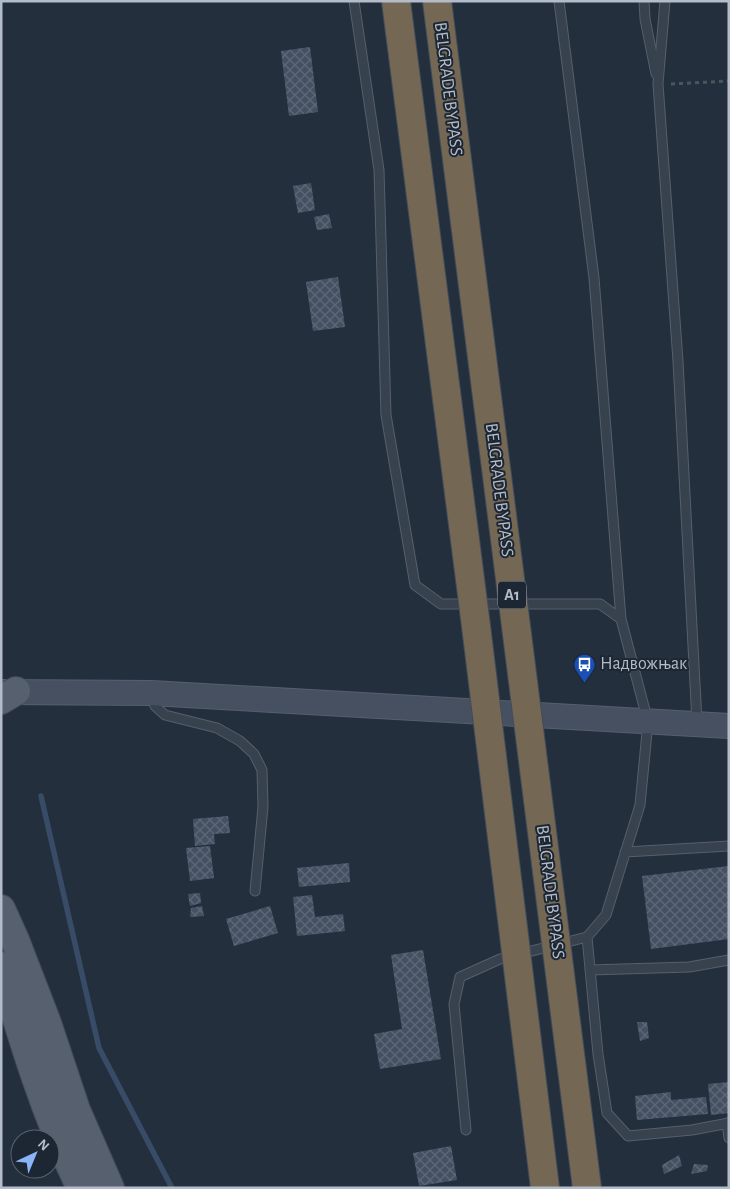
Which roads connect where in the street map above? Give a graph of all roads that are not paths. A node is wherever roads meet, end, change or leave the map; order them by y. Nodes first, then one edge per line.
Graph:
1 (354, 1) edge
2 (396, 1) edge
3 (437, 1) edge
4 (559, 1) edge
5 (644, 1) edge
6 (665, 1) edge
7 (658, 84) junction
8 (621, 619) junction
9 (151, 693) junction
10 (6, 694) edge
11 (648, 722) junction
12 (698, 725) junction
13 (729, 726) edge
14 (729, 846) edge
15 (626, 852) junction
16 (255, 891) dead end
17 (1, 909) edge
18 (587, 937) junction
19 (729, 960) edge
20 (1, 966) edge
21 (590, 970) junction
22 (728, 1123) edge
23 (466, 1130) dead end
24 (729, 1138) edge
25 (81, 1188) edge
26 (110, 1188) edge
27 (545, 1188) edge
28 (587, 1188) edge

1 - 8 lane
2 - 27 highway, A1, bridge
3 - 28 highway, BELGRADE BYPASS / A1, bridge
4 - 8 lane
5 - 7 lane
6 - 7 lane
7 - 12 lane
8 - 11 lane
9 - 10 street
9 - 11 street
9 - 16 lane
11 - 12 street
11 - 15 lane
12 - 13 street
14 - 15 lane
15 - 18 lane
17 - 26 main road
18 - 21 lane
18 - 23 lane
19 - 21 lane
20 - 25 main road
21 - 22 lane
22 - 24 lane

